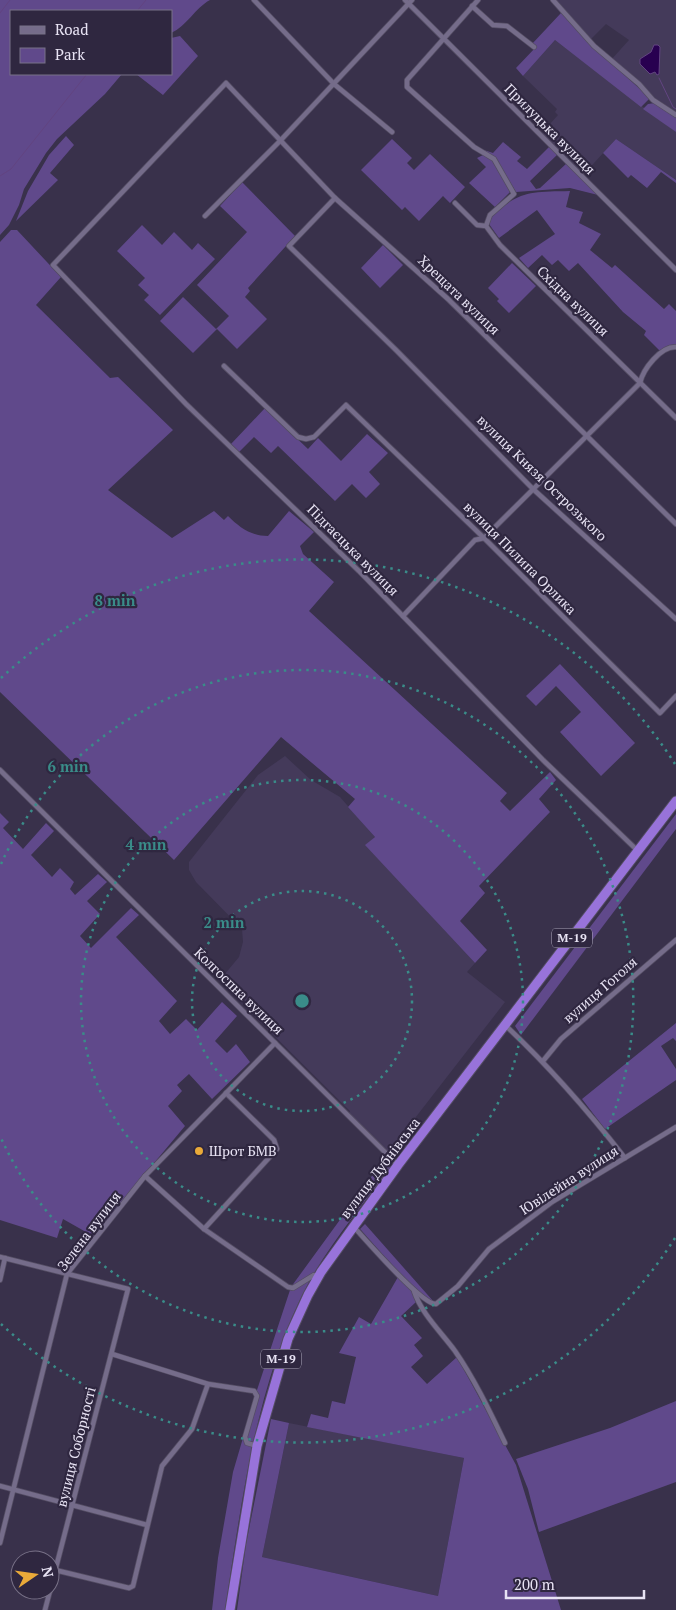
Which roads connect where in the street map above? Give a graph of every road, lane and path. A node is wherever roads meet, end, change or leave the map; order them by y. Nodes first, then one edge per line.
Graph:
1 (254, 0) edge
2 (478, 0) edge
3 (554, 0) edge
4 (408, 1) edge
5 (472, 6) junction
6 (444, 38) junction
7 (534, 48) dead end
8 (334, 84) junction
9 (676, 115) edge
10 (392, 132) dead end
11 (280, 141) junction
12 (336, 198) junction
13 (455, 203) dead end
14 (205, 216) dead end
15 (486, 226) junction
16 (53, 265) joint
17 (676, 270) edge
18 (676, 347) edge
19 (224, 366) dead end
20 (640, 383) junction
21 (676, 418) edge
22 (586, 437) junction
23 (533, 489) junction
24 (676, 524) edge
25 (484, 538) junction
26 (403, 616) junction
27 (676, 619) edge
28 (676, 696) edge
29 (0, 770) edge
30 (676, 801) edge
31 (638, 851) junction
32 (676, 940) edge
33 (506, 1026) junction
34 (275, 1043) junction
35 (543, 1061) junction
36 (226, 1093) junction
37 (676, 1127) edge
38 (625, 1158) junction
39 (398, 1165) junction
40 (145, 1176) junction
41 (353, 1226) junction
42 (204, 1229) junction
43 (2, 1258) edge
44 (67, 1274) junction
45 (318, 1277) junction
46 (0, 1280) edge
47 (414, 1289) junction
48 (112, 1354) junction
49 (208, 1384) junction
50 (505, 1443) dead end
51 (257, 1446) junction
52 (0, 1486) edge
53 (14, 1490) junction
54 (73, 1505) junction
55 (147, 1525) junction
56 (0, 1543) edge
57 (60, 1555) edge
58 (60, 1571) edge
59 (230, 1610) edge

1 - 8 street
2 - 5 street
3 - 9 street
4 - 6 street, Прилуцька вулиця
4 - 8 street, Прилуцька вулиця
5 - 6 street
5 - 7 street
6 - 15 street
6 - 17 street, Прилуцька вулиця
8 - 10 street
8 - 11 street, Прилуцька вулиця
11 - 12 street, Хрещата вулиця
11 - 14 street, Прилуцька вулиця
11 - 16 street, Хрещата вулиця
12 - 22 street, Хрещата вулиця
12 - 23 street, вулиця Князя Острозького
13 - 15 street, Східна вулиця
15 - 20 street, Східна вулиця
16 - 26 street, Підгаєцька вулиця
18 - 20 street
19 - 25 street, вулиця Пилипа Орлика
20 - 21 street, Східна вулиця
20 - 22 street
22 - 23 street
22 - 24 street, Хрещата вулиця
23 - 25 street
23 - 27 street, вулиця Князя Острозького
25 - 26 street
25 - 28 street, вулиця Пилипа Орлика
26 - 31 street, Підгаєцька вулиця
29 - 34 street, Колгоспна вулиця
30 - 31 highway, вулиця Дубнівська / М-19
31 - 33 highway, вулиця Дубнівська / М-19
32 - 35 street, вулиця Гоголя
33 - 35 street
33 - 39 highway, вулиця Дубнівська / М-19
34 - 36 street, Зелена вулиця
34 - 39 street, Колгоспна вулиця
35 - 38 street
36 - 40 street, Зелена вулиця
36 - 42 street
37 - 38 street, Ювілейна вулиця
38 - 47 street, Ювілейна вулиця
39 - 41 highway, вулиця Дубнівська / М-19
40 - 42 street
40 - 44 street, Зелена вулиця
41 - 45 highway, вулиця Дубнівська / М-19
41 - 47 street
42 - 45 street
43 - 44 street
43 - 46 street
44 - 48 street, вулиця Соборності
44 - 53 street, Зелена вулиця
45 - 51 highway, вулиця Дубнівська / М-19
47 - 50 street
48 - 49 street
48 - 54 street, вулиця Соборності
49 - 51 street
49 - 55 street
51 - 59 highway, вулиця Дубнівська / М-19
52 - 53 street
53 - 54 street
53 - 56 street, Зелена вулиця
54 - 55 street
54 - 57 street, вулиця Соборності
55 - 58 street

